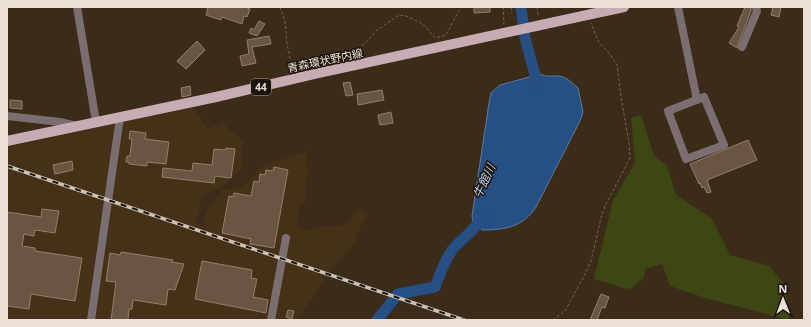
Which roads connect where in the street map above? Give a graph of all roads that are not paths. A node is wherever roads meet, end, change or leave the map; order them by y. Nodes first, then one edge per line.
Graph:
1 (77, 7) edge
2 (624, 7) edge
3 (678, 7) edge
4 (756, 7) edge
5 (742, 47) dead end
6 (697, 100) junction
7 (7, 116) edge
8 (120, 117) junction
9 (96, 122) junction
10 (77, 126) junction
11 (7, 141) edge
12 (286, 238) dead end
13 (91, 320) edge
14 (272, 320) edge

1 - 9 street
2 - 8 main road, 青森環状野内線 / 44
3 - 6 street
4 - 5 street
6 - 6 street
7 - 10 street
8 - 9 main road, 青森環状野内線 / 44
8 - 13 street
9 - 10 main road, 青森環状野内線 / 44
10 - 11 main road, 青森環状野内線 / 44
12 - 14 street

